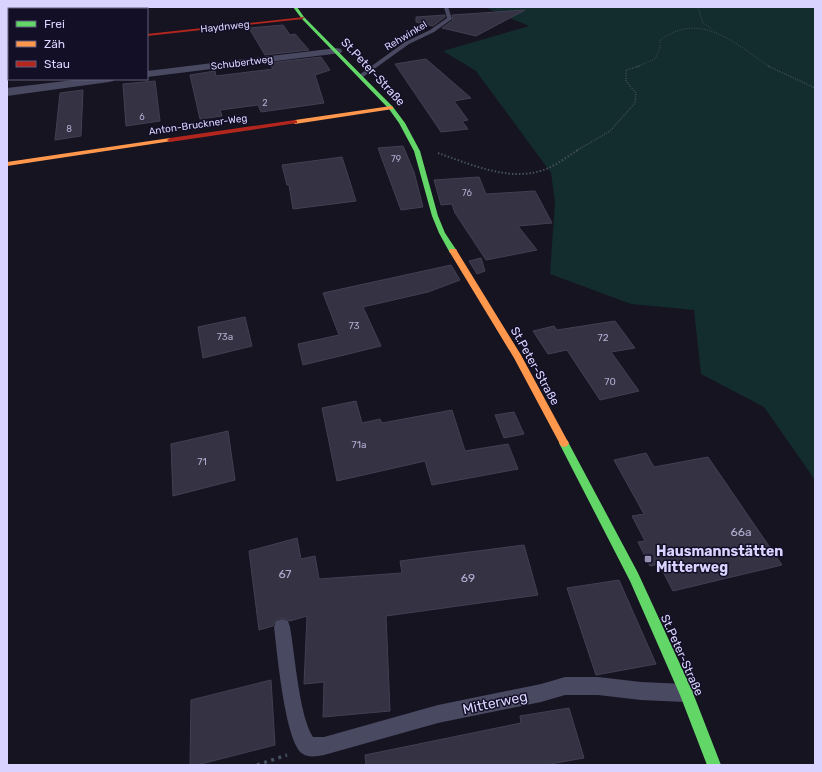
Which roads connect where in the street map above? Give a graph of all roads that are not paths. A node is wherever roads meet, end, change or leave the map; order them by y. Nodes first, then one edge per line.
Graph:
1 (106, 7) edge
2 (295, 7) edge
3 (446, 7) edge
4 (96, 8) edge
5 (303, 18) junction
6 (148, 35) edge
7 (337, 51) junction
8 (148, 74) edge
9 (361, 76) junction
10 (101, 80) edge
11 (7, 92) edge
12 (391, 108) junction
13 (7, 164) edge
14 (282, 627) dead end
15 (686, 693) junction
16 (714, 765) edge

1 - 4 street
2 - 5 main road, St.Peter-Straße
3 - 9 lane, Rehwinkel
5 - 6 main road, Haydnweg
5 - 7 main road, St.Peter-Straße
7 - 8 street, Schubertweg
7 - 9 main road, St.Peter-Straße
9 - 12 main road, St.Peter-Straße
10 - 11 street
12 - 13 main road, Anton-Bruckner-Weg
12 - 15 main road, St.Peter-Straße
14 - 15 lane, Mitterweg
15 - 16 main road, St.Peter-Straße

